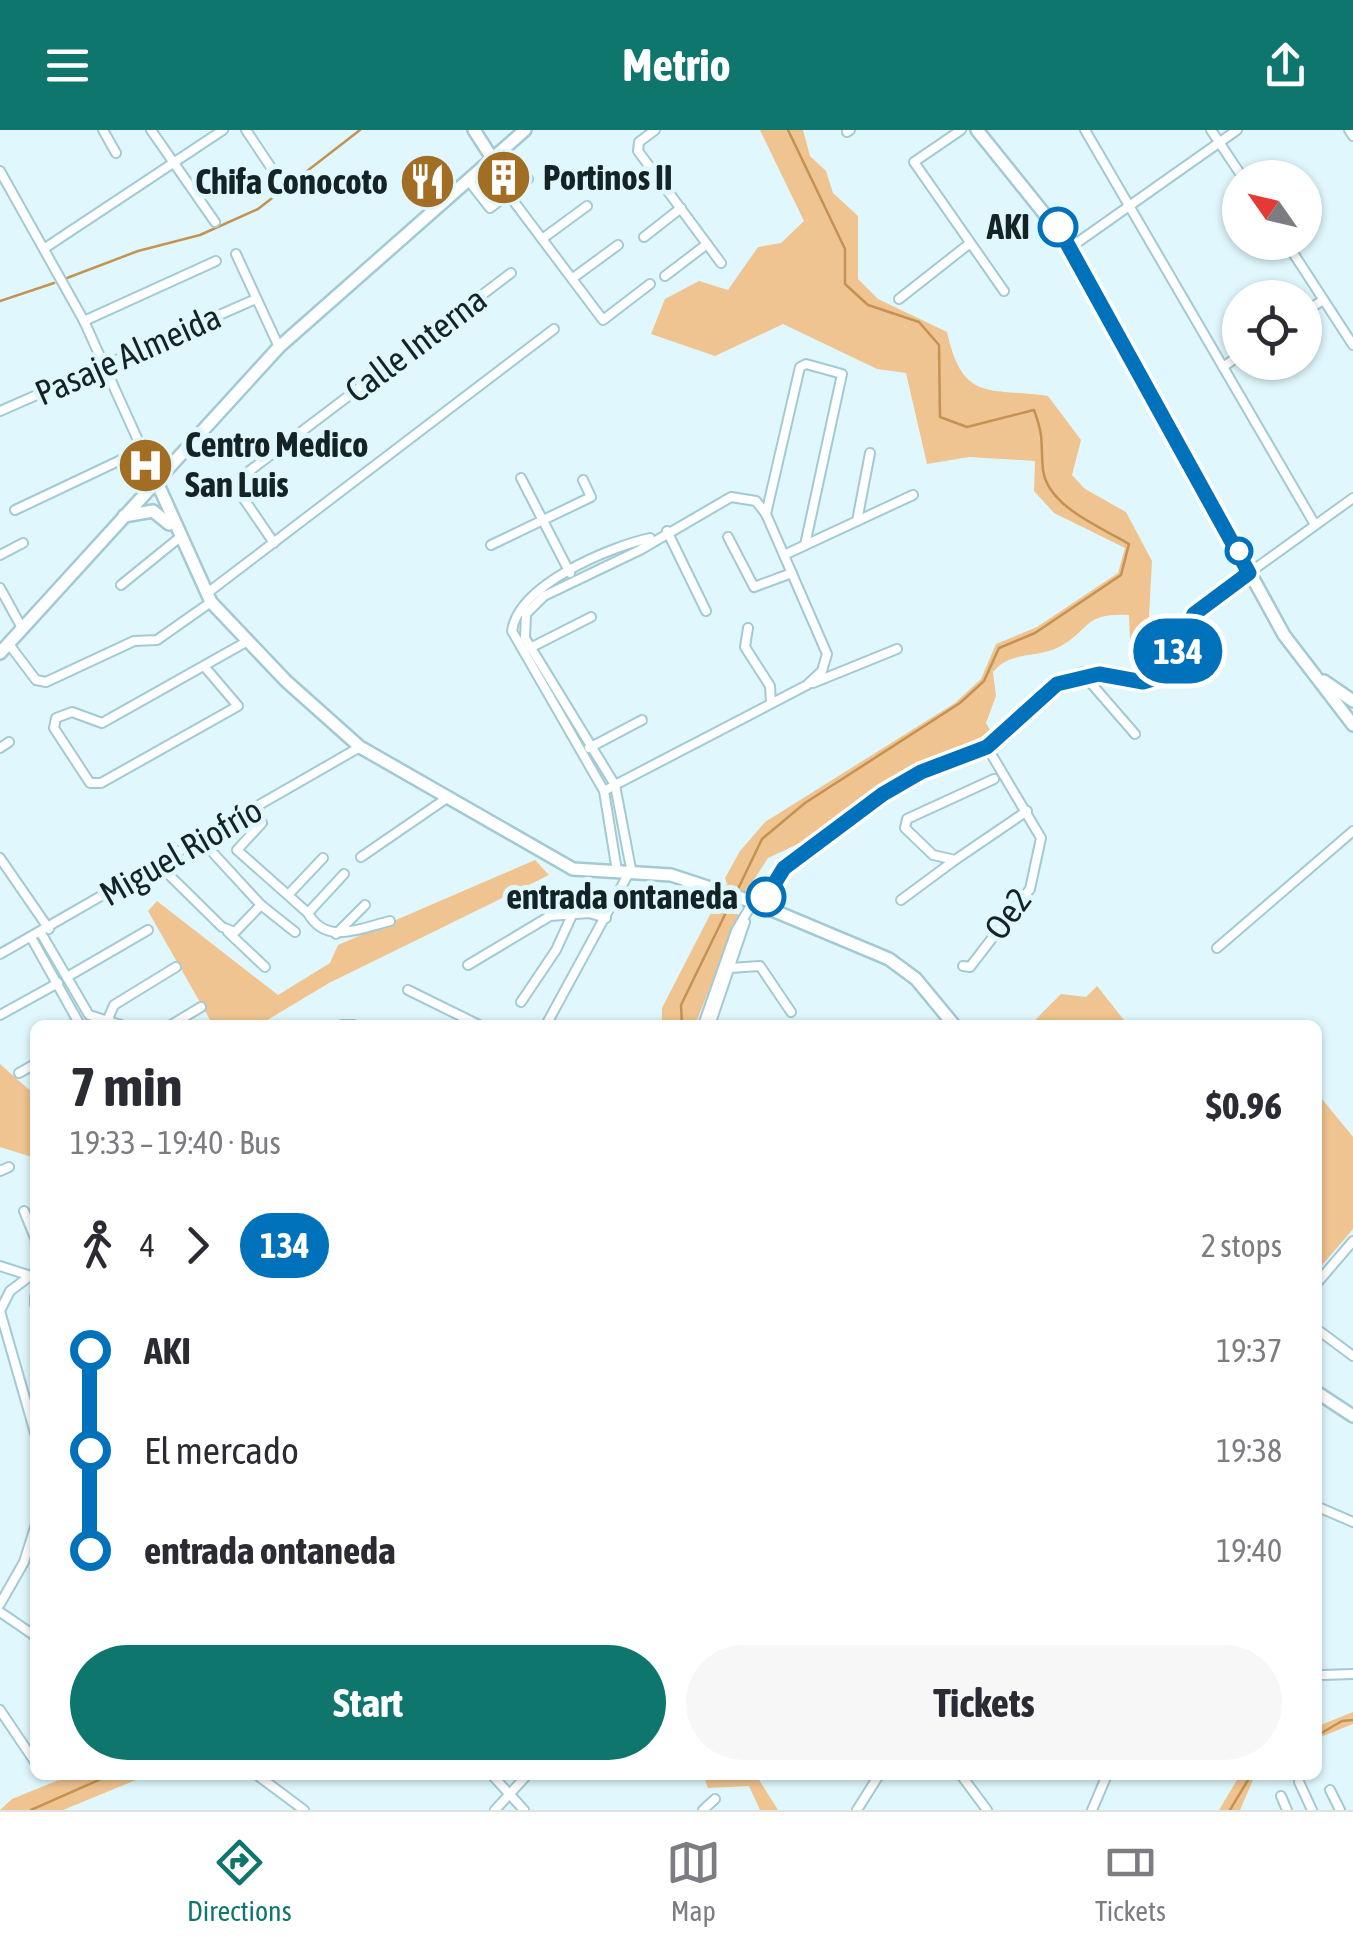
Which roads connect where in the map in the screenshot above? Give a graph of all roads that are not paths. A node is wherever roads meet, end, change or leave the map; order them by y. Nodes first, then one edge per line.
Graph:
1 (103, 130) edge
2 (151, 130) edge
3 (223, 130) edge
4 (246, 130) edge
5 (474, 130) edge
6 (525, 130) edge
7 (655, 130) edge
8 (962, 130) edge
9 (977, 130) edge
10 (1084, 130) edge
11 (1211, 130) edge
12 (1238, 130) edge
13 (1219, 142) junction
14 (116, 152) dead end
15 (492, 158) junction
16 (1230, 160) edge
17 (174, 164) junction
18 (0, 171) edge
19 (276, 176) dead end
20 (528, 179) dead end
21 (468, 180) junction
22 (509, 196) junction
23 (1128, 205) junction
24 (587, 206) dead end
25 (681, 208) junction
26 (214, 222) dead end
27 (644, 237) dead end
28 (542, 239) junction
29 (618, 244) dead end
30 (707, 244) junction
31 (969, 244) junction
32 (1071, 246) junction
33 (45, 248) junction
34 (236, 254) dead end
35 (1298, 260) edge
36 (216, 261) dead end
37 (721, 263) dead end
38 (511, 273) dead end
39 (665, 276) dead end
40 (573, 278) junction
41 (650, 284) dead end
42 (1004, 291) dead end
43 (256, 299) junction
44 (899, 300) dead end
45 (1324, 300) joint
46 (84, 321) junction
47 (554, 329) dead end
48 (1353, 344) edge
49 (280, 347) junction
50 (103, 364) junction
51 (1222, 367) edge
52 (1230, 380) edge
53 (0, 411) edge
54 (144, 449) junction
55 (870, 452) dead end
56 (521, 478) dead end
57 (156, 480) junction
58 (583, 480) dead end
59 (913, 495) dead end
60 (1353, 498) edge
61 (15, 510) dead end
62 (766, 514) junction
63 (120, 517) junction
64 (542, 520) junction
65 (857, 521) junction
66 (1314, 523) junction
67 (667, 531) junction
68 (728, 537) dead end
69 (179, 538) junction
70 (23, 544) dead end
71 (274, 544) junction
72 (806, 544) junction
73 (491, 546) dead end
74 (784, 554) junction
75 (0, 555) edge
76 (792, 573) junction
77 (1249, 573) junction
78 (571, 577) junction
79 (121, 585) dead end
80 (0, 588) edge
81 (209, 598) junction
82 (706, 611) dead end
83 (592, 617) dead end
84 (22, 628) junction
85 (748, 628) dead end
86 (246, 642) junction
87 (4, 648) edge
88 (531, 648) junction
89 (897, 649) dead end
90 (522, 654) junction
91 (1306, 665) junction
92 (204, 666) junction
93 (1084, 674) junction
94 (807, 685) junction
95 (559, 694) junction
96 (550, 701) junction
97 (1353, 701) edge
98 (771, 703) junction
99 (642, 720) dead end
100 (1353, 725) edge
101 (1135, 734) dead end
102 (9, 742) dead end
103 (360, 747) junction
104 (591, 747) junction
105 (987, 747) junction
106 (0, 748) edge
107 (581, 753) junction
108 (994, 779) dead end
109 (614, 785) junction
110 (604, 791) junction
111 (447, 798) junction
112 (254, 810) junction
113 (1029, 815) junction
114 (1353, 831) edge
115 (214, 854) dead end
116 (933, 856) junction
117 (361, 857) dead end
118 (0, 858) edge
119 (322, 858) dead end
120 (955, 860) junction
121 (159, 865) junction
122 (624, 870) junction
123 (344, 874) dead end
124 (936, 874) junction
125 (288, 895) junction
126 (901, 900) dead end
127 (753, 902) junction
128 (261, 905) junction
129 (365, 905) dead end
130 (573, 912) junction
131 (308, 913) junction
132 (746, 917) junction
133 (606, 918) junction
134 (390, 921) dead end
135 (148, 930) dead end
136 (45, 932) junction
137 (228, 932) junction
138 (295, 932) dead end
139 (336, 934) junction
140 (32, 939) junction
141 (1217, 948) dead end
142 (0, 954) edge
143 (468, 964) dead end
144 (964, 966) dead end
145 (176, 967) dead end
146 (265, 968) dead end
147 (730, 968) junction
148 (68, 978) junction
149 (58, 984) junction
150 (408, 990) dead end
151 (521, 1002) dead end
152 (201, 1008) dead end
153 (791, 1012) dead end
154 (0, 1015) edge
155 (77, 1020) edge
156 (108, 1020) joint
157 (180, 1020) edge
158 (467, 1020) edge
159 (549, 1020) edge
160 (709, 1020) edge
161 (709, 1020) edge
162 (949, 1020) edge
163 (30, 1067) edge
164 (20, 1073) dead end
165 (24, 1211) dead end
166 (30, 1226) edge
167 (1353, 1241) edge
168 (0, 1266) edge
169 (30, 1275) edge
170 (30, 1277) edge
171 (1322, 1277) edge
172 (0, 1311) edge
173 (1322, 1333) edge
174 (1353, 1355) edge
175 (1322, 1396) edge
176 (30, 1416) edge
177 (1353, 1416) edge
178 (1322, 1509) edge
179 (1353, 1522) edge
180 (30, 1543) edge
181 (0, 1604) edge
182 (0, 1612) edge
183 (30, 1633) edge
184 (1353, 1674) edge
185 (1323, 1675) dead end
186 (0, 1710) edge
187 (30, 1755) edge
188 (264, 1780) edge
189 (496, 1780) edge
190 (521, 1780) edge
191 (875, 1780) edge
192 (965, 1780) edge
193 (1105, 1780) edge
194 (1299, 1782) dead end
195 (1330, 1790) dead end
196 (508, 1793) junction
197 (1281, 1796) dead end
198 (714, 1799) dead end
199 (304, 1810) edge
200 (495, 1810) edge
201 (524, 1810) edge
202 (703, 1810) edge
203 (857, 1810) edge
204 (987, 1810) edge
205 (1092, 1810) edge
206 (1287, 1810) edge
207 (1312, 1810) edge
208 (1340, 1810) edge

1 - 14 street
2 - 17 street
3 - 17 street
4 - 19 street
5 - 15 street
6 - 15 street
7 - 25 street
8 - 31 street
9 - 32 street
10 - 23 street
11 - 13 street
12 - 13 street
13 - 16 street
13 - 23 street
15 - 21 street
17 - 26 street
17 - 33 street
18 - 33 street
20 - 22 street
21 - 22 street
21 - 49 street
22 - 28 street
23 - 32 street
23 - 51 street
24 - 28 street
25 - 27 street
25 - 30 street
28 - 40 street
29 - 40 street
30 - 37 street
30 - 39 street
31 - 42 street
31 - 44 street
32 - 77 street
33 - 46 street
34 - 43 street
35 - 45 street
36 - 46 street
38 - 71 street, Calle Interna
40 - 41 street
43 - 49 street
43 - 50 street, Pasaje Almeida
45 - 48 street
46 - 50 street
47 - 71 street
49 - 57 street
50 - 53 street, Pasaje Almeida
50 - 54 street
52 - 66 street
54 - 57 street
54 - 61 street
55 - 65 street
56 - 64 street
57 - 63 street
57 - 69 street
58 - 64 street
59 - 65 street
60 - 66 street
62 - 67 street
62 - 72 street
62 - 74 street
63 - 69 street
63 - 84 street
64 - 73 street
64 - 78 street
65 - 72 street
66 - 77 street
67 - 78 street
67 - 82 street
68 - 76 street
69 - 79 street
69 - 81 street
70 - 75 street
71 - 81 street
72 - 74 street
74 - 76 street
76 - 94 street
77 - 91 street
77 - 93 street
78 - 88 street
78 - 90 street
80 - 84 street
81 - 86 street
81 - 87 street
83 - 88 street
84 - 87 street
85 - 98 street
86 - 92 street
86 - 103 street
88 - 90 street
88 - 95 street
89 - 94 street
90 - 96 street
91 - 97 street
91 - 100 street
92 - 92 street
93 - 101 street
93 - 105 street
94 - 98 street
95 - 96 street
95 - 104 street
96 - 107 street
98 - 109 street
99 - 104 street
102 - 106 street
103 - 111 street
103 - 112 street, Miguel Riofrío
104 - 107 street
104 - 109 street
105 - 113 street, Oe2
105 - 127 street
107 - 110 street
108 - 116 street
109 - 110 street
109 - 122 street
110 - 122 street
111 - 117 street
111 - 122 street
112 - 121 street, Miguel Riofrío
112 - 125 street
113 - 120 street
113 - 144 street, Oe2
114 - 141 street
115 - 128 street
116 - 120 street
116 - 124 street
118 - 136 street
119 - 125 street
120 - 124 street
121 - 136 street, Miguel Riofrío
121 - 137 street
122 - 127 street
122 - 133 street
123 - 131 street
124 - 126 street
125 - 131 street
127 - 132 street
127 - 162 street
128 - 137 street
128 - 138 street
129 - 139 street
130 - 133 street
130 - 143 street
130 - 151 street
131 - 139 street
132 - 147 street
132 - 160 street
133 - 159 street
134 - 139 street
135 - 148 street
136 - 140 street, Miguel Riofrío
136 - 148 street
137 - 146 street
140 - 142 street, Miguel Riofrío
140 - 149 street
145 - 156 street
147 - 153 street
147 - 161 street
148 - 156 street
149 - 154 street
149 - 155 street
150 - 158 street
152 - 157 street
163 - 164 street
165 - 166 street
167 - 171 street
168 - 169 street
170 - 172 street
172 - 176 street
173 - 174 street
175 - 177 street
178 - 179 street
180 - 181 street
182 - 183 street
184 - 185 street
186 - 187 street
188 - 199 street
189 - 196 street
190 - 196 street
191 - 203 street
192 - 204 street
193 - 205 street
194 - 207 street
195 - 208 street
196 - 200 street
196 - 201 street
197 - 206 street
198 - 202 street

